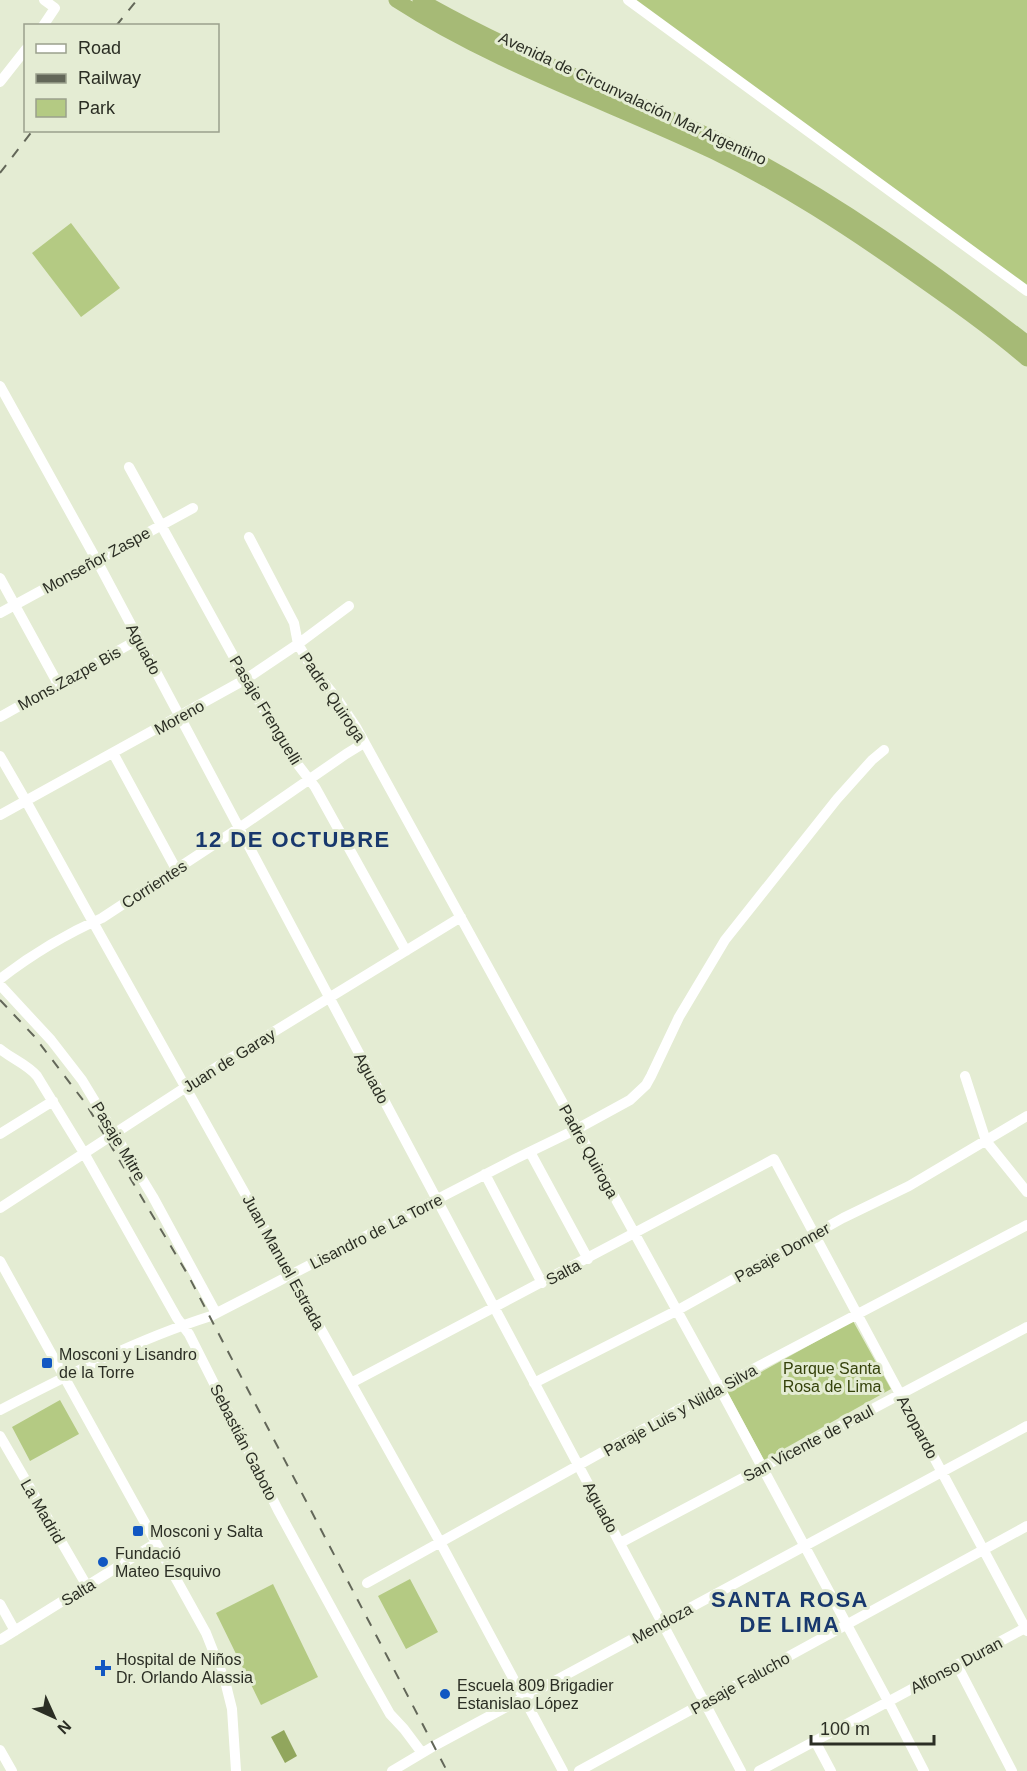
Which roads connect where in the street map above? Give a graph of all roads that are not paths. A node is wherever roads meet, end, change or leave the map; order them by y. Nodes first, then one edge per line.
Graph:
1 (44, 0) edge
2 (396, 0) edge
3 (420, 0) edge
4 (628, 0) edge
5 (44, 24) edge
6 (24, 52) edge
7 (0, 82) edge
8 (1027, 291) edge
9 (1027, 343) edge
10 (1027, 359) edge
11 (0, 386) edge
12 (129, 467) dead end
13 (193, 507) dead end
14 (161, 525) junction
15 (249, 537) dead end
16 (96, 559) junction
17 (0, 578) edge
18 (15, 605) junction
19 (349, 606) dead end
20 (0, 613) edge
21 (139, 639) junction
22 (298, 644) junction
23 (246, 679) junction
24 (58, 684) junction
25 (0, 717) edge
26 (180, 717) junction
27 (364, 743) junction
28 (884, 750) dead end
29 (114, 753) junction
30 (0, 756) edge
31 (309, 779) junction
32 (27, 801) junction
33 (0, 815) edge
34 (239, 828) junction
35 (176, 869) junction
36 (461, 917) junction
37 (93, 922) junction
38 (406, 951) junction
39 (0, 979) edge
40 (0, 985) edge
41 (330, 998) junction
42 (0, 1049) edge
43 (965, 1076) dead end
44 (186, 1087) junction
45 (53, 1101) junction
46 (1027, 1116) edge
47 (577, 1129) junction
48 (115, 1133) junction
49 (0, 1134) edge
50 (986, 1141) junction
51 (84, 1152) junction
52 (530, 1152) junction
53 (774, 1159) joint
54 (485, 1174) junction
55 (1027, 1192) edge
56 (436, 1200) junction
57 (0, 1208) edge
58 (1027, 1226) edge
59 (814, 1233) junction
60 (635, 1234) junction
61 (588, 1259) junction
62 (0, 1261) edge
63 (290, 1275) junction
64 (542, 1283) junction
65 (494, 1308) junction
66 (676, 1311) junction
67 (216, 1312) junction
68 (858, 1314) junction
69 (183, 1325) junction
70 (1027, 1327) edge
71 (64, 1377) junction
72 (351, 1383) junction
73 (534, 1383) junction
74 (719, 1387) junction
75 (900, 1394) junction
76 (0, 1410) edge
77 (1027, 1426) edge
78 (0, 1436) edge
79 (578, 1466) junction
80 (762, 1467) junction
81 (942, 1472) junction
82 (1027, 1526) edge
83 (440, 1542) junction
84 (620, 1543) junction
85 (156, 1544) junction
86 (805, 1546) junction
87 (983, 1550) junction
88 (368, 1583) dead end
89 (87, 1586) junction
90 (0, 1604) edge
91 (662, 1623) junction
92 (847, 1625) junction
93 (1026, 1629) edge
94 (15, 1631) junction
95 (0, 1640) edge
96 (957, 1665) junction
97 (524, 1699) junction
98 (888, 1701) junction
99 (705, 1702) junction
100 (815, 1741) junction
101 (0, 1750) edge
102 (422, 1753) junction
103 (12, 1771) edge
104 (236, 1771) edge
105 (392, 1771) edge
106 (563, 1771) edge
107 (579, 1771) edge
108 (741, 1771) edge
109 (759, 1771) edge
110 (831, 1771) edge
111 (924, 1771) edge
112 (1012, 1771) edge

1 - 5 street
2 - 10 highway, Avenida de Circunvalación Mar Argentino
3 - 9 highway, Avenida de Circunvalación Mar Argentino
4 - 8 street
6 - 7 street
11 - 16 street, Aguado
12 - 14 street, Pasaje Frenguelli
13 - 14 street, Monseñor Zaspe
14 - 16 street, Monseñor Zaspe
14 - 23 street, Pasaje Frenguelli
15 - 22 street, Padre Quiroga
16 - 18 street, Monseñor Zaspe
16 - 21 street, Aguado
17 - 18 street
18 - 20 street, Monseñor Zaspe
18 - 24 street
19 - 22 street, Moreno
21 - 24 street, Mons.Zazpe Bis
21 - 26 street, Aguado
22 - 23 street, Moreno
22 - 27 street, Padre Quiroga
23 - 26 street, Moreno
23 - 31 street, Pasaje Frenguelli
24 - 25 street, Mons.Zazpe Bis
26 - 29 street, Moreno
26 - 34 street, Aguado
27 - 31 street, Corrientes
27 - 36 street, Padre Quiroga
28 - 47 street, Lisandro de La Torre
29 - 32 street, Moreno
29 - 35 street
30 - 32 street, Juan Manuel Estrada
31 - 34 street, Corrientes
31 - 38 street, Pasaje Frenguelli
32 - 33 street, Moreno
32 - 37 street, Juan Manuel Estrada
34 - 35 street, Corrientes
34 - 41 street, Aguado
35 - 37 street, Corrientes
36 - 38 street, Juan de Garay
36 - 47 street, Padre Quiroga
37 - 39 street, Corrientes
37 - 44 street, Juan Manuel Estrada
38 - 41 street, Juan de Garay
40 - 48 street, Pasaje Mitre
41 - 44 street, Juan de Garay
41 - 56 street, Aguado
42 - 45 street, Sebastián Gaboto
43 - 50 street
44 - 48 street, Juan de Garay
44 - 63 street, Juan Manuel Estrada
45 - 49 street
45 - 51 street, Sebastián Gaboto
46 - 50 street, Pasaje Donner
47 - 52 street, Lisandro de La Torre
47 - 60 street, Padre Quiroga
48 - 51 street, Juan de Garay
48 - 67 street, Pasaje Mitre
50 - 55 street
50 - 59 street, Pasaje Donner
51 - 57 street, Juan de Garay
51 - 69 street, Sebastián Gaboto
52 - 54 street, Lisandro de La Torre
52 - 61 street
53 - 59 street, Azopardo
53 - 60 street, Salta
54 - 56 street, Lisandro de La Torre
54 - 64 street
56 - 63 street, Lisandro de La Torre
56 - 65 street, Aguado
58 - 68 street, Paraje Luis y Nilda Silva
59 - 66 street, Pasaje Donner
59 - 68 street, Azopardo
60 - 61 street, Salta
60 - 66 street, Padre Quiroga
61 - 64 street, Salta
62 - 71 street
63 - 67 street, Lisandro de La Torre
63 - 72 street, Juan Manuel Estrada
64 - 65 street, Salta
65 - 72 street, Salta
65 - 73 street, Aguado
66 - 73 street, Pasaje Donner
66 - 74 street, Padre Quiroga
67 - 69 street, Lisandro de La Torre
68 - 74 street, Paraje Luis y Nilda Silva
68 - 75 street, Azopardo
69 - 71 street, Lisandro de La Torre
69 - 102 street, Sebastián Gaboto
70 - 75 street, San Vicente de Paul
71 - 76 street, Lisandro de La Torre
71 - 85 street
72 - 83 street, Juan Manuel Estrada
73 - 79 street, Aguado
74 - 79 street, Paraje Luis y Nilda Silva
74 - 80 street, Padre Quiroga
75 - 80 street, San Vicente de Paul
75 - 81 street, Azopardo
77 - 81 street, Mendoza
78 - 89 street, La Madrid
79 - 83 street, Paraje Luis y Nilda Silva
79 - 84 street, Aguado
80 - 84 street, San Vicente de Paul
80 - 86 street, Padre Quiroga
81 - 86 street, Mendoza
81 - 87 street, Azopardo
82 - 87 street, Pasaje Falucho
83 - 88 street, Paraje Luis y Nilda Silva
83 - 97 street, Juan Manuel Estrada
84 - 91 street, Aguado
85 - 89 street, Salta
85 - 104 street
86 - 91 street, Mendoza
86 - 92 street, Padre Quiroga
87 - 92 street, Pasaje Falucho
87 - 93 street, Azopardo
89 - 94 street, Salta
90 - 94 street
91 - 97 street, Mendoza
91 - 99 street, Aguado
92 - 98 street, Padre Quiroga
92 - 99 street, Pasaje Falucho
93 - 96 street, Alfonso Duran
94 - 95 street, Salta
96 - 98 street, Alfonso Duran
96 - 112 street
97 - 102 street, Mendoza
97 - 106 street, Juan Manuel Estrada
98 - 100 street, Alfonso Duran
98 - 111 street, Padre Quiroga
99 - 107 street, Pasaje Falucho
99 - 108 street, Aguado
100 - 109 street, Alfonso Duran
100 - 110 street
101 - 103 street
102 - 105 street, Mendoza

